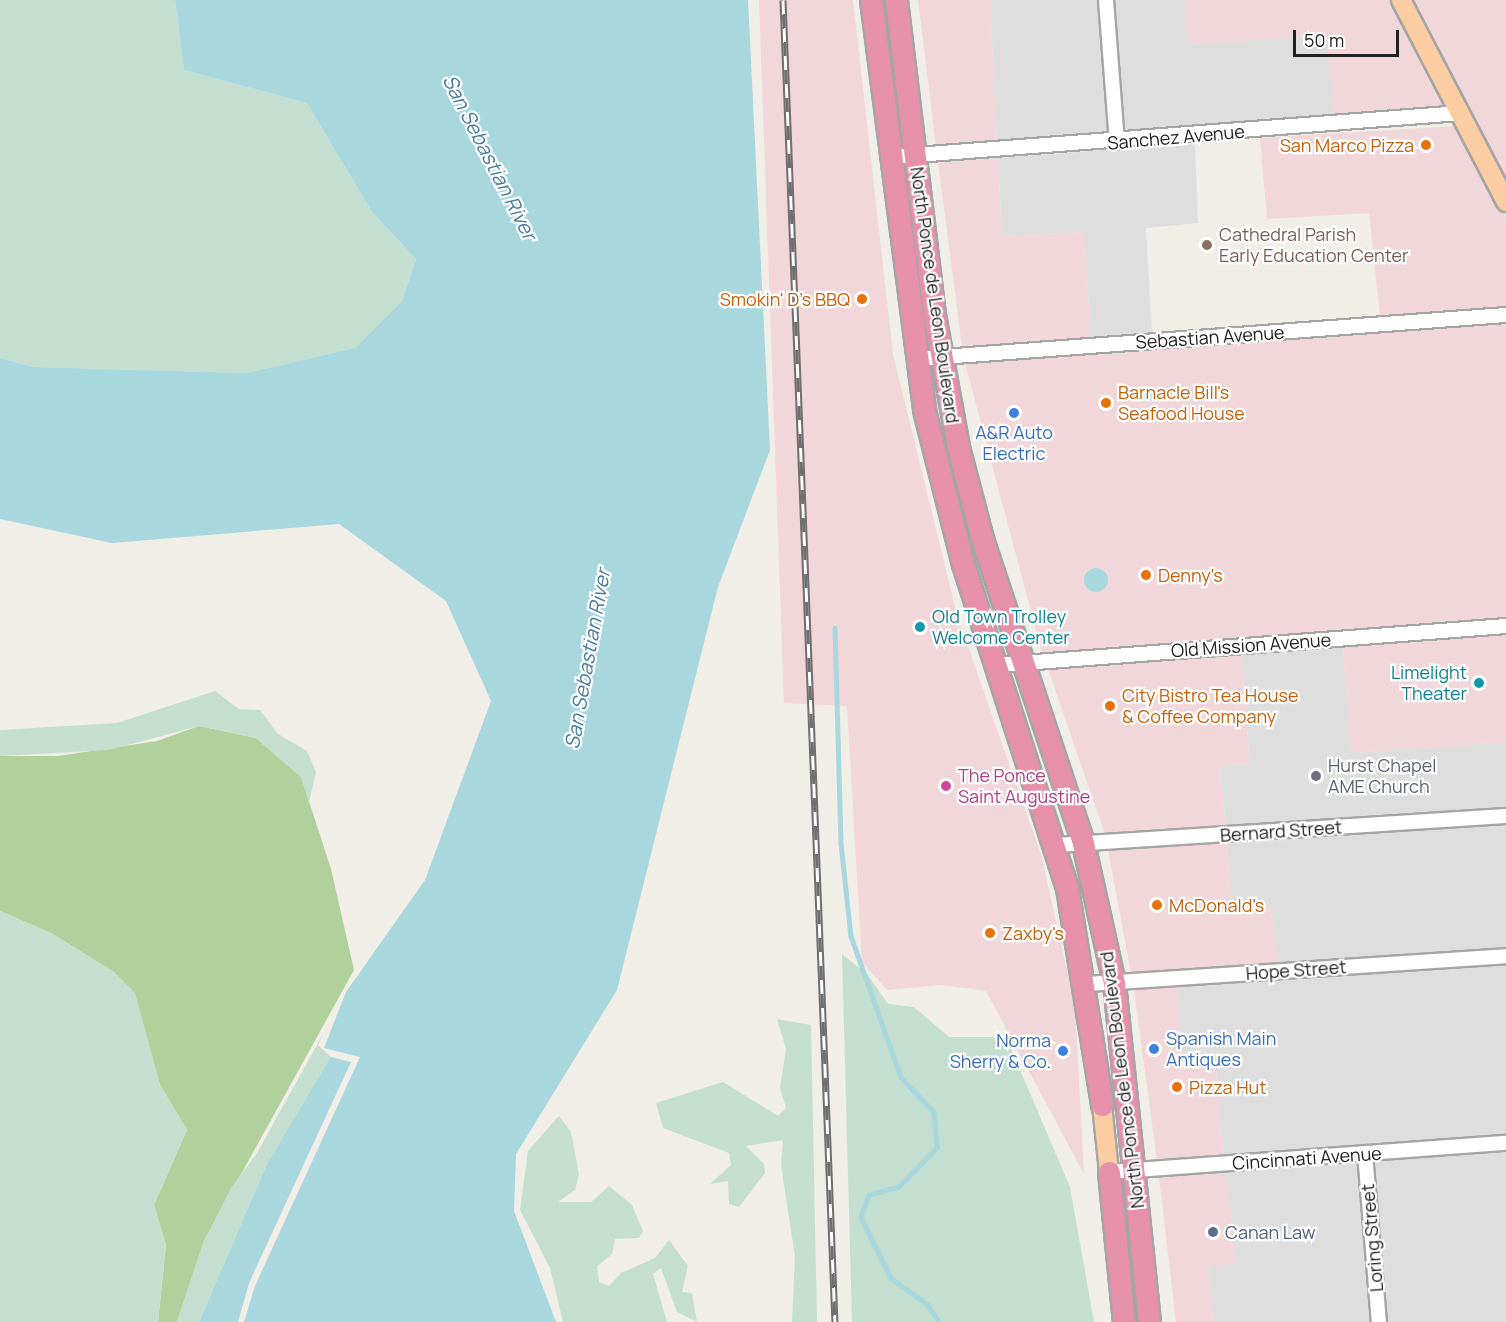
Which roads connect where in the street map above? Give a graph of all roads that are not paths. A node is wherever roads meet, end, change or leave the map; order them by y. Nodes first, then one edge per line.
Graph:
1 (871, 0) edge
2 (896, 0) edge
3 (1106, 0) edge
4 (1401, 0) edge
5 (1461, 113) junction
6 (1117, 142) junction
7 (915, 155) junction
8 (890, 157) junction
9 (1506, 202) edge
10 (1506, 315) edge
11 (941, 357) junction
12 (915, 359) junction
13 (1506, 626) edge
14 (1024, 663) junction
15 (997, 664) junction
16 (1506, 816) edge
17 (1083, 843) junction
18 (1056, 845) junction
19 (1506, 956) edge
20 (1114, 983) junction
21 (1087, 984) junction
22 (1102, 1104) joint
23 (1506, 1143) edge
24 (1365, 1153) junction
25 (1134, 1170) junction
26 (1109, 1172) junction
27 (1124, 1322) edge
28 (1149, 1322) edge
29 (1379, 1322) edge

1 - 8 highway, North Ponce de Leon Boulevard
2 - 7 highway, North Ponce de Leon Boulevard
3 - 6 street
4 - 5 main road
5 - 6 street, Sanchez Avenue
5 - 9 main road
6 - 7 street, Sanchez Avenue
7 - 8 street, Sanchez Avenue
7 - 11 highway, North Ponce de Leon Boulevard
8 - 12 highway, North Ponce de Leon Boulevard
10 - 11 street, Sebastian Avenue
11 - 12 street, Sebastian Avenue
11 - 14 highway, North Ponce de Leon Boulevard
12 - 15 highway, North Ponce de Leon Boulevard
13 - 14 street, Old Mission Avenue
14 - 15 street, Old Mission Avenue
14 - 17 highway, North Ponce de Leon Boulevard
15 - 18 highway, North Ponce de Leon Boulevard
16 - 17 street, Bernard Street
17 - 18 street, Bernard Street
17 - 20 highway, North Ponce de Leon Boulevard
18 - 21 highway, North Ponce de Leon Boulevard
19 - 20 street, Hope Street
20 - 21 street, Hope Street
20 - 25 highway, North Ponce de Leon Boulevard
21 - 22 highway, North Ponce de Leon Boulevard
22 - 26 main road, North Ponce de Leon Boulevard
23 - 24 street, Cincinnati Avenue
24 - 25 street, Cincinnati Avenue
24 - 29 street, Loring Street
25 - 26 street, Cincinnati Avenue
25 - 28 highway, North Ponce de Leon Boulevard
26 - 27 highway, North Ponce de Leon Boulevard

